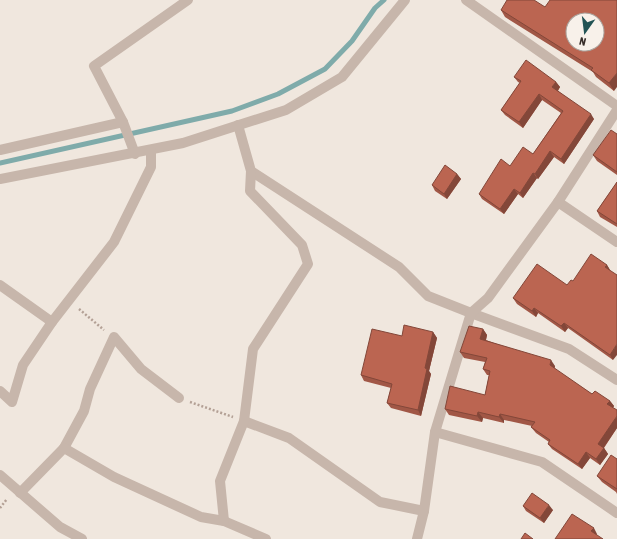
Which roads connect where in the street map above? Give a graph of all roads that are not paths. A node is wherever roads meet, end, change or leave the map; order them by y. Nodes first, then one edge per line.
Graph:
1 (188, 0) edge
2 (405, 0) edge
3 (466, 0) edge
4 (617, 106) edge
5 (617, 110) edge
6 (123, 122) junction
7 (238, 125) junction
8 (0, 150) edge
9 (151, 150) junction
10 (135, 154) junction
11 (251, 170) junction
12 (0, 179) edge
13 (558, 202) junction
14 (617, 242) edge
15 (0, 285) edge
16 (471, 313) junction
17 (52, 322) junction
18 (617, 380) edge
19 (0, 391) edge
20 (179, 398) road end
21 (244, 421) junction
22 (435, 432) junction
23 (64, 448) junction
24 (0, 475) edge
25 (20, 493) junction
26 (424, 511) junction
27 (617, 513) edge
28 (224, 521) junction
29 (82, 539) edge
30 (266, 539) edge
31 (417, 539) edge

1 - 6 street
2 - 7 street
3 - 4 street
5 - 13 street
6 - 8 street
6 - 10 street
7 - 9 street
7 - 11 street
9 - 10 street
9 - 17 street
10 - 12 street
11 - 16 street
11 - 21 street
13 - 14 street
13 - 16 street
15 - 17 street
16 - 18 street
16 - 22 street
17 - 19 street
20 - 23 street
21 - 26 street
21 - 28 street
22 - 26 street
22 - 27 street
23 - 25 street
23 - 28 street
24 - 25 street
25 - 29 street
26 - 31 street
28 - 30 street

